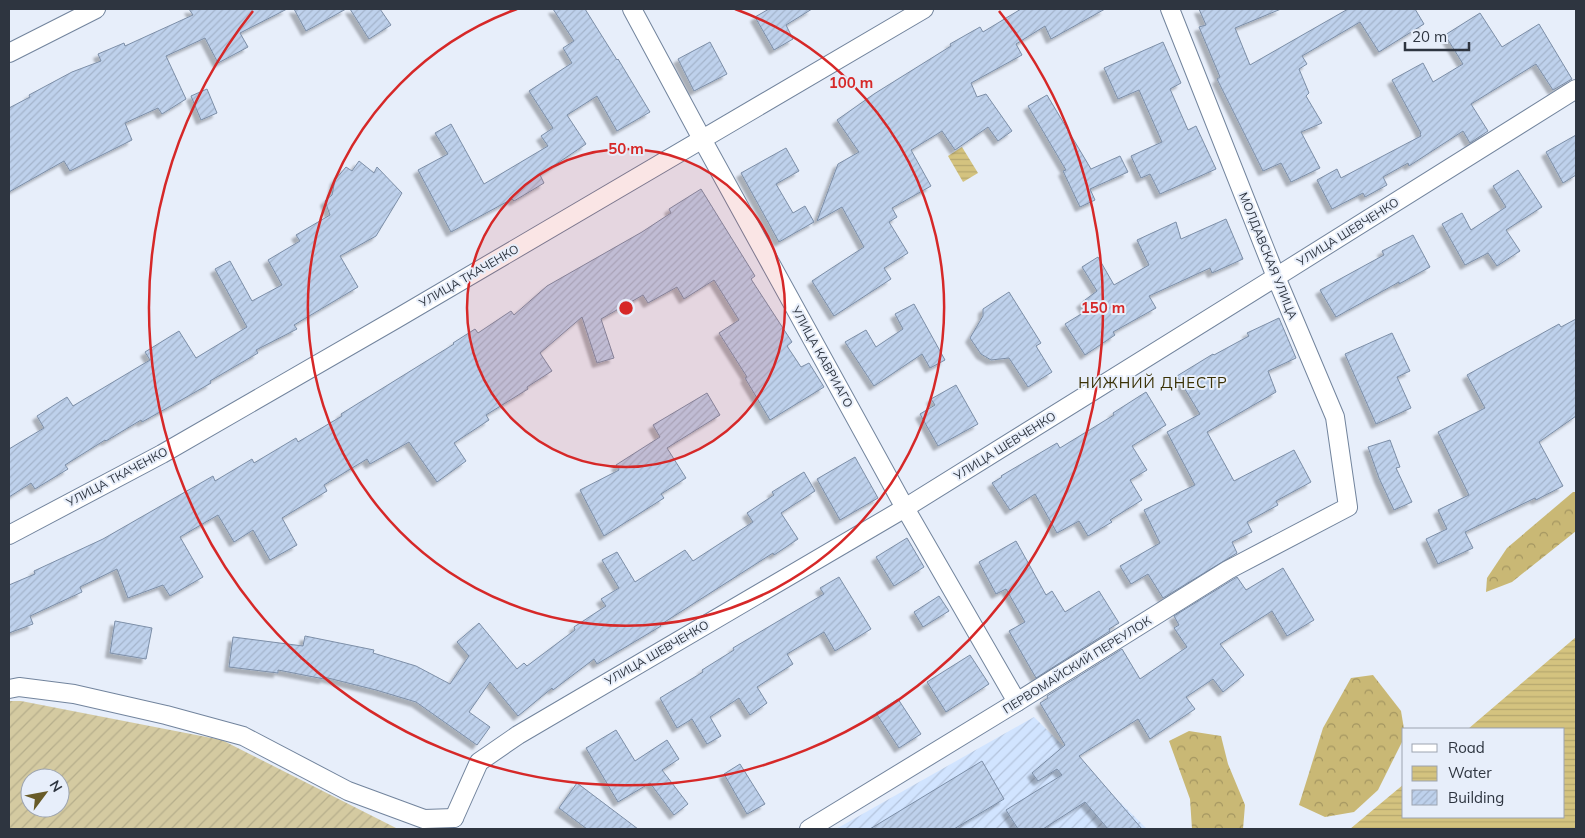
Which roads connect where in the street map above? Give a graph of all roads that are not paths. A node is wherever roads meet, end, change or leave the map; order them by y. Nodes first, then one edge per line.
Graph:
1 (96, 9) edge
2 (632, 9) edge
3 (924, 9) edge
4 (1170, 9) edge
5 (9, 54) edge
6 (1576, 89) edge
7 (702, 139) junction
8 (1276, 277) junction
9 (1348, 507) joint
10 (905, 508) junction
11 (9, 535) edge
12 (9, 689) edge
13 (1017, 702) junction
14 (457, 823) edge
15 (809, 829) edge

1 - 5 street
2 - 7 street, УЛИЦА КАВРИАГО
3 - 7 street, УЛИЦА ТКАЧЕНКО
4 - 8 street, МОЛДАВСКАЯ УЛИЦА
6 - 8 street, УЛИЦА ШЕВЧЕНКО
7 - 10 street, УЛИЦА КАВРИАГО
7 - 11 street, УЛИЦА ТКАЧЕНКО
8 - 9 street, МОЛДАВСКАЯ УЛИЦА
8 - 10 street, УЛИЦА ШЕВЧЕНКО
9 - 13 street, ПЕРВОМАЙСКИЙ ПЕРЕУЛОК
10 - 13 street, УЛИЦА КАВРИАГО
10 - 14 street, УЛИЦА ШЕВЧЕНКО
12 - 14 street
13 - 15 street, ПЕРВОМАЙСКИЙ ПЕРЕУЛОК

